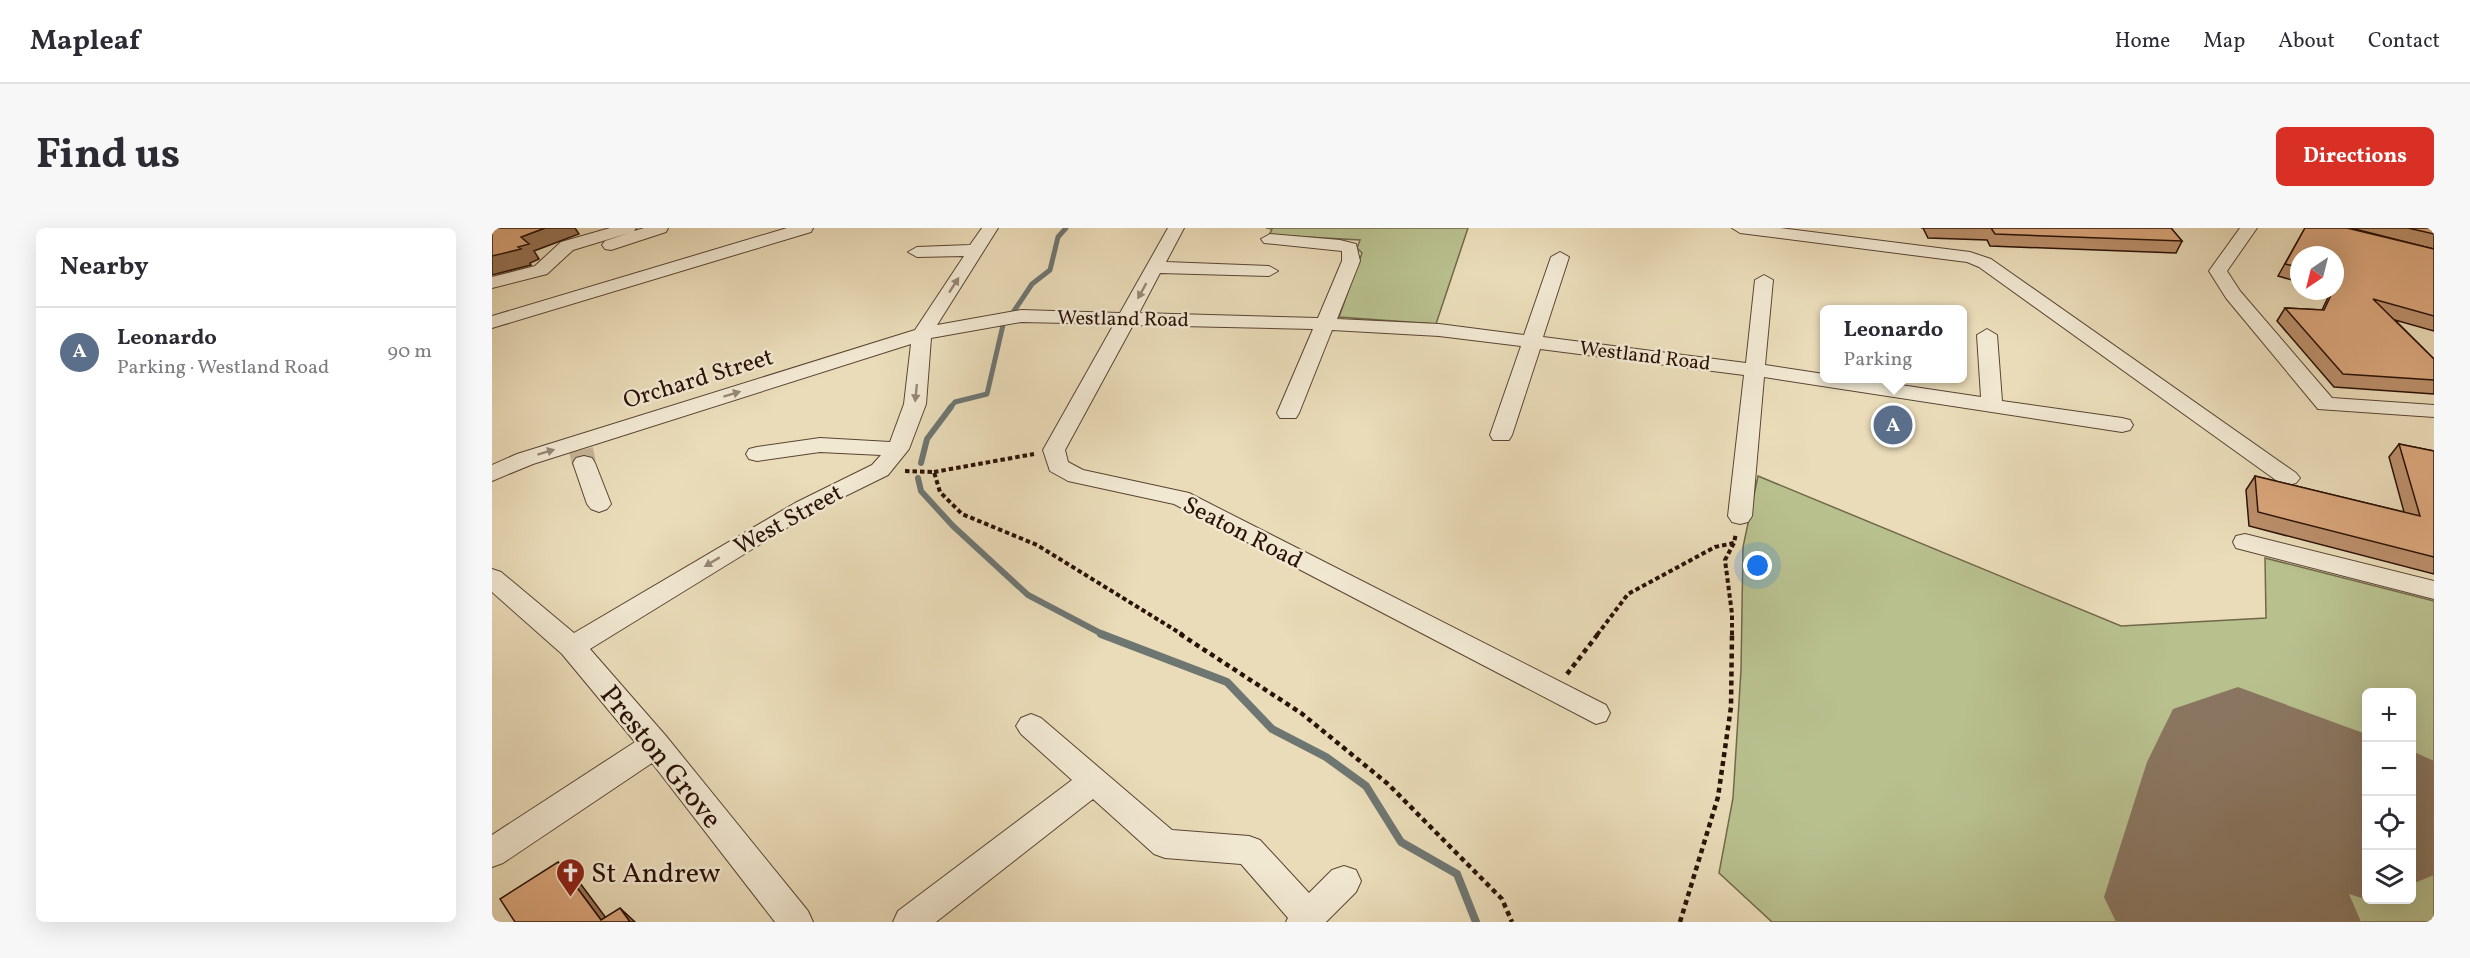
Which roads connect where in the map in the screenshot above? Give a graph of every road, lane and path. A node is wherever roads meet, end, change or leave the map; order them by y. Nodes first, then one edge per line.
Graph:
1 (628, 228) edge
2 (660, 228) edge
3 (805, 228) edge
4 (990, 228) edge
5 (1176, 228) edge
6 (1740, 228) edge
7 (2248, 228) edge
8 (1270, 239) dead end
9 (976, 250) junction
10 (917, 252) dead end
11 (1560, 257) dead end
12 (550, 262) junction
13 (1155, 267) junction
14 (1269, 271) dead end
15 (1764, 280) dead end
16 (492, 283) edge
17 (1127, 317) junction
18 (492, 322) edge
19 (1326, 324) junction
20 (922, 334) junction
21 (1987, 335) dead end
22 (1534, 341) junction
23 (1756, 370) junction
24 (1820, 379) edge
25 (1844, 383) edge
26 (1992, 405) junction
27 (2434, 411) edge
28 (1287, 413) dead end
29 (2122, 425) dead end
30 (1501, 435) dead end
31 (898, 449) junction
32 (1053, 450) junction
33 (582, 452) junction
34 (757, 454) dead end
35 (880, 470) junction
36 (934, 472) junction
37 (492, 474) edge
38 (2288, 478) dead end
39 (599, 504) dead end
40 (1740, 516) joint
41 (2245, 542) dead end
42 (1734, 543) junction
43 (492, 578) edge
44 (2434, 590) edge
45 (572, 647) junction
46 (1554, 691) junction
47 (1596, 713) dead end
48 (1031, 726) dead end
49 (655, 745) junction
50 (1095, 780) junction
51 (492, 853) edge
52 (1344, 882) dead end
53 (1305, 919) edge
54 (796, 922) edge
55 (910, 922) edge
56 (1512, 922) edge
57 (1680, 922) edge

1 - 12 street
2 - 12 street
3 - 18 street
4 - 9 street
5 - 13 street
6 - 38 street
7 - 27 street
8 - 19 street
9 - 10 street
20 -> 9 street
11 - 22 street
12 - 16 street
13 - 14 street
13 -> 17 street
15 - 23 street
17 - 19 street, Westland Road
17 - 20 street, Westland Road
17 - 32 street
19 - 22 street, Westland Road
19 - 28 street
20 -> 31 street, West Street
33 -> 20 street, Orchard Street
21 - 26 street
22 - 23 street, Westland Road
22 - 30 street
23 - 24 street, Westland Road
23 - 40 street
25 - 26 street, Westland Road
26 - 29 street, Westland Road
31 - 34 street
31 - 35 street, West Street
32 - 36 path
32 - 46 street, Seaton Road
37 -> 33 street, Orchard Street
33 - 39 street
35 - 36 path
35 -> 45 street, West Street
36 - 56 path
40 - 42 path
41 - 44 street
42 - 46 path
42 - 57 path
43 - 45 street, Preston Grove
45 - 49 street, Preston Grove
46 - 47 street, Seaton Road
48 - 50 street
49 - 51 street
49 - 54 street, Preston Grove
50 - 53 street
50 - 55 street
52 - 53 street

